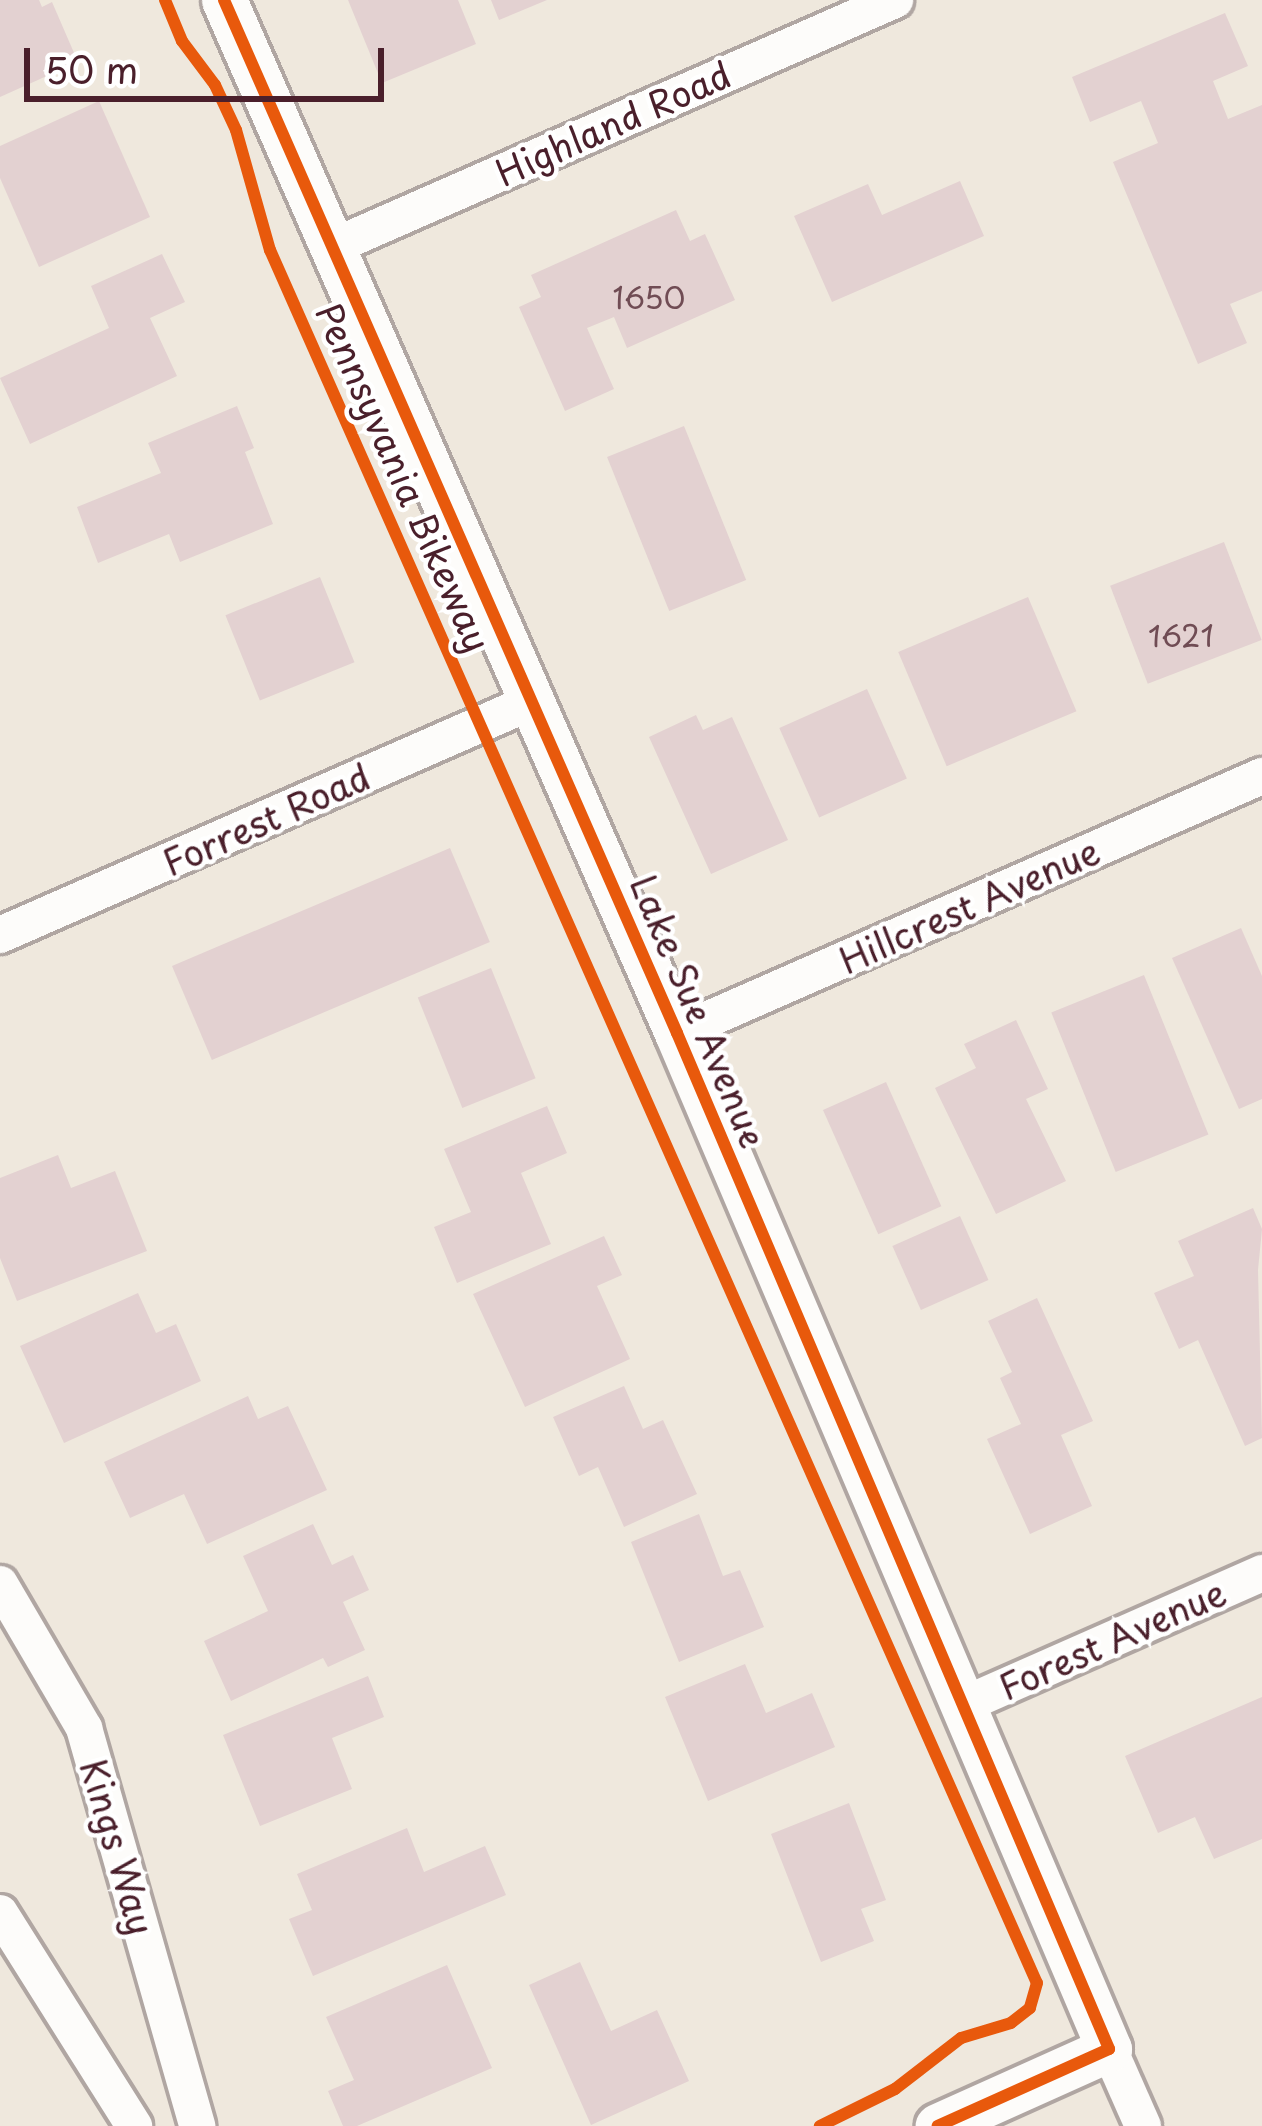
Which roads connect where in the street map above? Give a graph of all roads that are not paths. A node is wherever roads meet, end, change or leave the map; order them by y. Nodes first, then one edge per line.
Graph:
1 (224, 0) edge
2 (895, 0) edge
3 (332, 247) junction
4 (531, 702) junction
5 (1262, 776) edge
6 (0, 935) edge
7 (676, 1033) junction
8 (1262, 1573) edge
9 (0, 1584) edge
10 (963, 1705) junction
11 (0, 1913) edge
12 (1109, 2049) junction
13 (134, 2126) edge
14 (197, 2126) edge
15 (938, 2126) edge
16 (1143, 2126) edge

1 - 3 street, Lake Sue Avenue
2 - 3 street, Highland Road
3 - 4 street, Lake Sue Avenue
4 - 6 street, Forrest Road
4 - 7 street, Lake Sue Avenue
5 - 7 street, Hillcrest Avenue
7 - 10 street, Lake Sue Avenue
8 - 10 street, Forest Avenue
9 - 14 street, Kings Way
10 - 12 street, Lake Sue Avenue
11 - 13 street
12 - 15 street
12 - 16 street, Lake Sue Avenue

